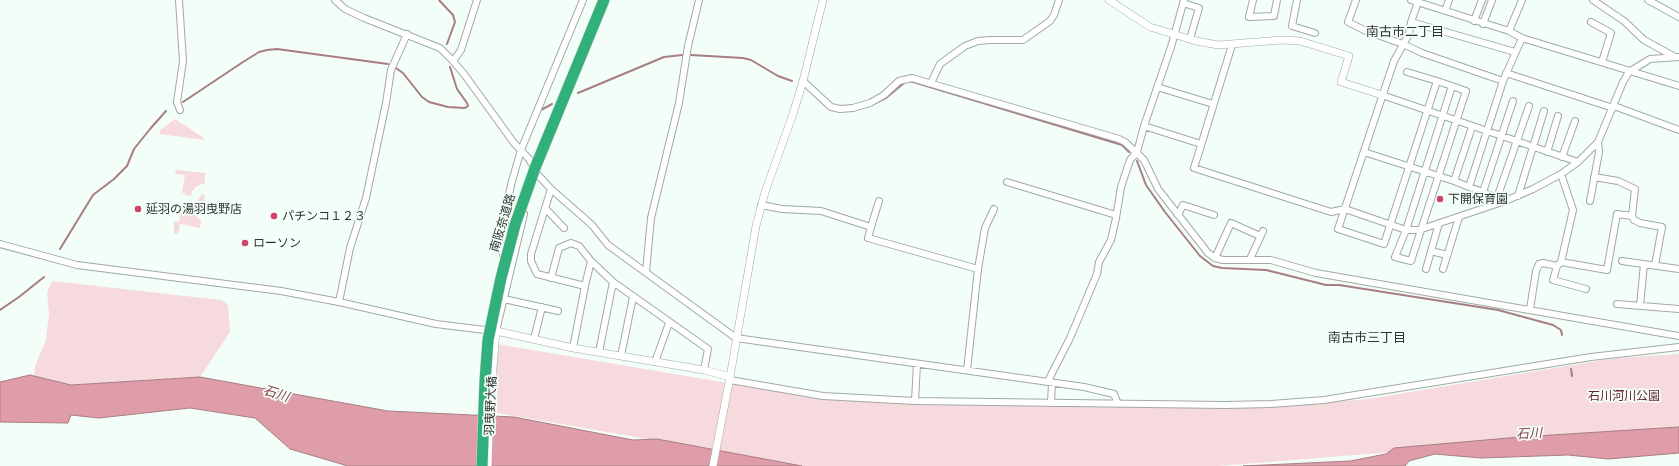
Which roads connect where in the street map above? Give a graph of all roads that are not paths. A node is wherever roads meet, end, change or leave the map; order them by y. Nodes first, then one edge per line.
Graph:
1 (179, 0) edge
2 (335, 0) edge
3 (476, 0) edge
4 (583, 0) edge
5 (599, 0) edge
6 (604, 0) edge
7 (608, 0) edge
8 (699, 0) edge
9 (823, 0) edge
10 (1059, 0) edge
11 (1109, 0) edge
12 (1253, 0) edge
13 (1277, 0) edge
14 (1297, 0) edge
15 (1356, 0) edge
16 (1411, 0) edge
17 (1449, 0) edge
18 (1482, 0) edge
19 (1492, 0) edge
20 (1522, 0) edge
21 (1593, 0) edge
22 (1648, 0) edge
23 (1183, 1) edge
24 (1421, 2) edge
25 (1605, 3) edge
26 (1445, 11) junction
27 (1679, 16) edge
28 (1474, 21) junction
29 (1411, 22) junction
30 (1591, 22) dead end
31 (1483, 24) junction
32 (1509, 31) junction
33 (1315, 33) dead end
34 (407, 34) junction
35 (1174, 35) junction
36 (1522, 38) junction
37 (1190, 39) junction
38 (1403, 44) junction
39 (1232, 45) junction
40 (1515, 52) junction
41 (1677, 57) edge
42 (453, 61) junction
43 (1602, 62) junction
44 (1631, 71) junction
45 (1407, 72) dead end
46 (1506, 73) junction
47 (803, 81) junction
48 (1437, 81) junction
49 (1503, 81) junction
50 (931, 84) junction
51 (1452, 86) junction
52 (1679, 86) edge
53 (1157, 87) junction
54 (1382, 95) junction
55 (1513, 101) dead end
56 (1214, 104) junction
57 (1529, 106) dead end
58 (1614, 107) junction
59 (180, 110) dead end
60 (1428, 111) junction
61 (1544, 111) dead end
62 (1441, 116) junction
63 (1558, 116) dead end
64 (1457, 121) junction
65 (1575, 121) dead end
66 (1144, 126) junction
67 (1472, 127) junction
68 (1679, 130) edge
69 (1488, 132) junction
70 (1502, 137) junction
71 (1516, 142) junction
72 (1598, 142) junction
73 (1201, 144) junction
74 (1532, 147) junction
75 (521, 150) junction
76 (1137, 152) junction
77 (1364, 152) junction
78 (1547, 152) junction
79 (1562, 157) junction
80 (1578, 162) junction
81 (1409, 167) junction
82 (1423, 172) junction
83 (1561, 174) junction
84 (538, 175) junction
85 (1439, 177) junction
86 (1594, 177) junction
87 (1454, 181) junction
88 (1007, 182) dead end
89 (1469, 187) junction
90 (551, 189) junction
91 (1484, 192) junction
92 (1518, 196) junction
93 (1497, 198) junction
94 (879, 200) dead end
95 (1505, 201) junction
96 (1590, 201) dead end
97 (761, 205) junction
98 (545, 208) junction
99 (994, 209) dead end
100 (1345, 209) junction
101 (1116, 215) junction
102 (1178, 215) junction
103 (1214, 215) dead end
104 (1632, 216) junction
105 (1459, 217) junction
106 (1390, 224) junction
107 (1439, 224) junction
108 (871, 227) junction
109 (564, 228) dead end
110 (1422, 229) junction
111 (1406, 230) junction
112 (0, 244) edge
113 (1431, 251) junction
114 (1447, 255) junction
115 (1215, 258) junction
116 (1250, 259) junction
117 (590, 261) junction
118 (1622, 261) dead end
119 (1559, 264) junction
120 (1644, 264) junction
121 (1655, 266) junction
122 (978, 269) junction
123 (1426, 269) dead end
124 (1443, 269) dead end
125 (1679, 269) edge
126 (646, 272) junction
127 (551, 278) junction
128 (613, 282) junction
129 (585, 286) junction
130 (1586, 289) dead end
131 (633, 297) junction
132 (504, 299) junction
133 (340, 302) junction
134 (1617, 304) dead end
135 (1640, 306) junction
136 (542, 307) junction
137 (1530, 309) junction
138 (1679, 309) edge
139 (558, 311) dead end
140 (669, 323) junction
141 (496, 331) junction
142 (1679, 336) edge
143 (736, 338) junction
144 (534, 340) junction
145 (1679, 347) edge
146 (573, 348) junction
147 (599, 352) junction
148 (621, 356) junction
149 (656, 362) junction
150 (917, 364) junction
151 (704, 370) junction
152 (968, 370) junction
153 (729, 381) junction
154 (1050, 382) junction
155 (915, 401) junction
156 (1051, 403) junction
157 (1118, 404) junction
158 (478, 466) edge
159 (482, 466) edge
160 (488, 466) edge
161 (713, 466) edge

1 - 59 street
2 - 34 street
3 - 42 street
4 - 75 street
5 - 158 highway, 南阪奈道路
6 - 159 highway, 南阪奈道路, bridge
7 - 84 street
8 - 126 street
9 - 47 street
10 - 50 street
11 - 35 street
12 - 13 street
14 - 33 street
15 - 38 street
16 - 24 street
17 - 26 street
18 - 28 street
19 - 31 street
20 - 32 street
21 - 25 street
22 - 27 street
23 - 35 street
23 - 37 street
24 - 26 street
24 - 29 street
25 - 41 street
26 - 28 street
28 - 31 street
29 - 38 street
29 - 40 street
30 - 43 street
31 - 32 street
32 - 36 street
34 - 42 street
34 - 133 street
35 - 37 street
35 - 53 street
36 - 40 street
36 - 43 street
37 - 39 street
38 - 49 street
38 - 54 street
39 - 54 street
39 - 56 street
40 - 46 street
41 - 44 street
42 - 75 street
43 - 44 street
44 - 52 street
44 - 58 street
45 - 48 street
46 - 49 street
46 - 58 street
47 - 50 street
47 - 97 street
48 - 51 street
48 - 60 street
49 - 69 street
50 - 76 street
51 - 62 street
51 - 64 street
53 - 56 street
53 - 66 street
54 - 60 street
54 - 77 street
55 - 70 street
56 - 73 street
57 - 71 street
58 - 68 street
58 - 72 street
60 - 62 street
60 - 81 street
61 - 74 street
62 - 64 street
62 - 82 street
63 - 78 street
64 - 67 street
64 - 85 street
65 - 79 street
66 - 73 street
66 - 76 street
67 - 69 street
67 - 87 street
69 - 70 street
69 - 89 street
70 - 71 street
70 - 91 street
71 - 74 street
71 - 93 street
72 - 80 street
72 - 86 street
73 - 100 street
74 - 78 street
74 - 92 street
75 - 84 street
75 - 141 street
76 - 101 street
76 - 102 street
77 - 81 street
77 - 100 street
78 - 79 street
79 - 80 street
80 - 83 street
81 - 82 street
81 - 106 street
82 - 85 street
82 - 111 street
83 - 92 street
83 - 119 street
84 - 90 street
84 - 132 street
85 - 87 street
85 - 110 street
86 - 96 street
86 - 104 street
87 - 89 street
88 - 101 street
89 - 91 street
90 - 98 street
90 - 126 street
91 - 93 street
92 - 95 street
93 - 95 street
94 - 108 street
95 - 105 street
97 - 108 street
97 - 143 street
98 - 109 street
98 - 127 street
99 - 122 street
100 - 106 street
100 - 106 street
101 - 154 street
102 - 103 street
102 - 115 street
104 - 119 street
104 - 121 street
105 - 107 street
105 - 114 street
106 - 111 street
107 - 110 street
107 - 113 street
108 - 122 street
110 - 111 street
110 - 111 street
112 - 133 street
113 - 114 street
113 - 123 street
114 - 124 street
115 - 116 street
115 - 116 street
116 - 137 street
117 - 127 street
117 - 128 street
117 - 129 street
118 - 120 street
119 - 130 street
119 - 137 street
120 - 121 street
120 - 135 street
121 - 125 street
122 - 152 street
126 - 143 street
127 - 129 street
128 - 131 street
128 - 147 street
129 - 146 street
131 - 140 street
131 - 148 street
132 - 136 street
132 - 141 street
133 - 141 street
134 - 135 street
135 - 138 street
136 - 139 street
136 - 144 street
137 - 142 street
140 - 149 street
140 - 151 street
141 - 144 street
141 - 160 street, 羽曳野大橋
143 - 150 street
143 - 153 street
144 - 146 street
145 - 157 street
146 - 147 street
147 - 148 street
148 - 149 street
149 - 151 street
150 - 152 street
150 - 155 street
151 - 153 street
152 - 154 street
153 - 155 street
153 - 161 street
154 - 156 street
154 - 157 street
155 - 156 street
156 - 157 street

